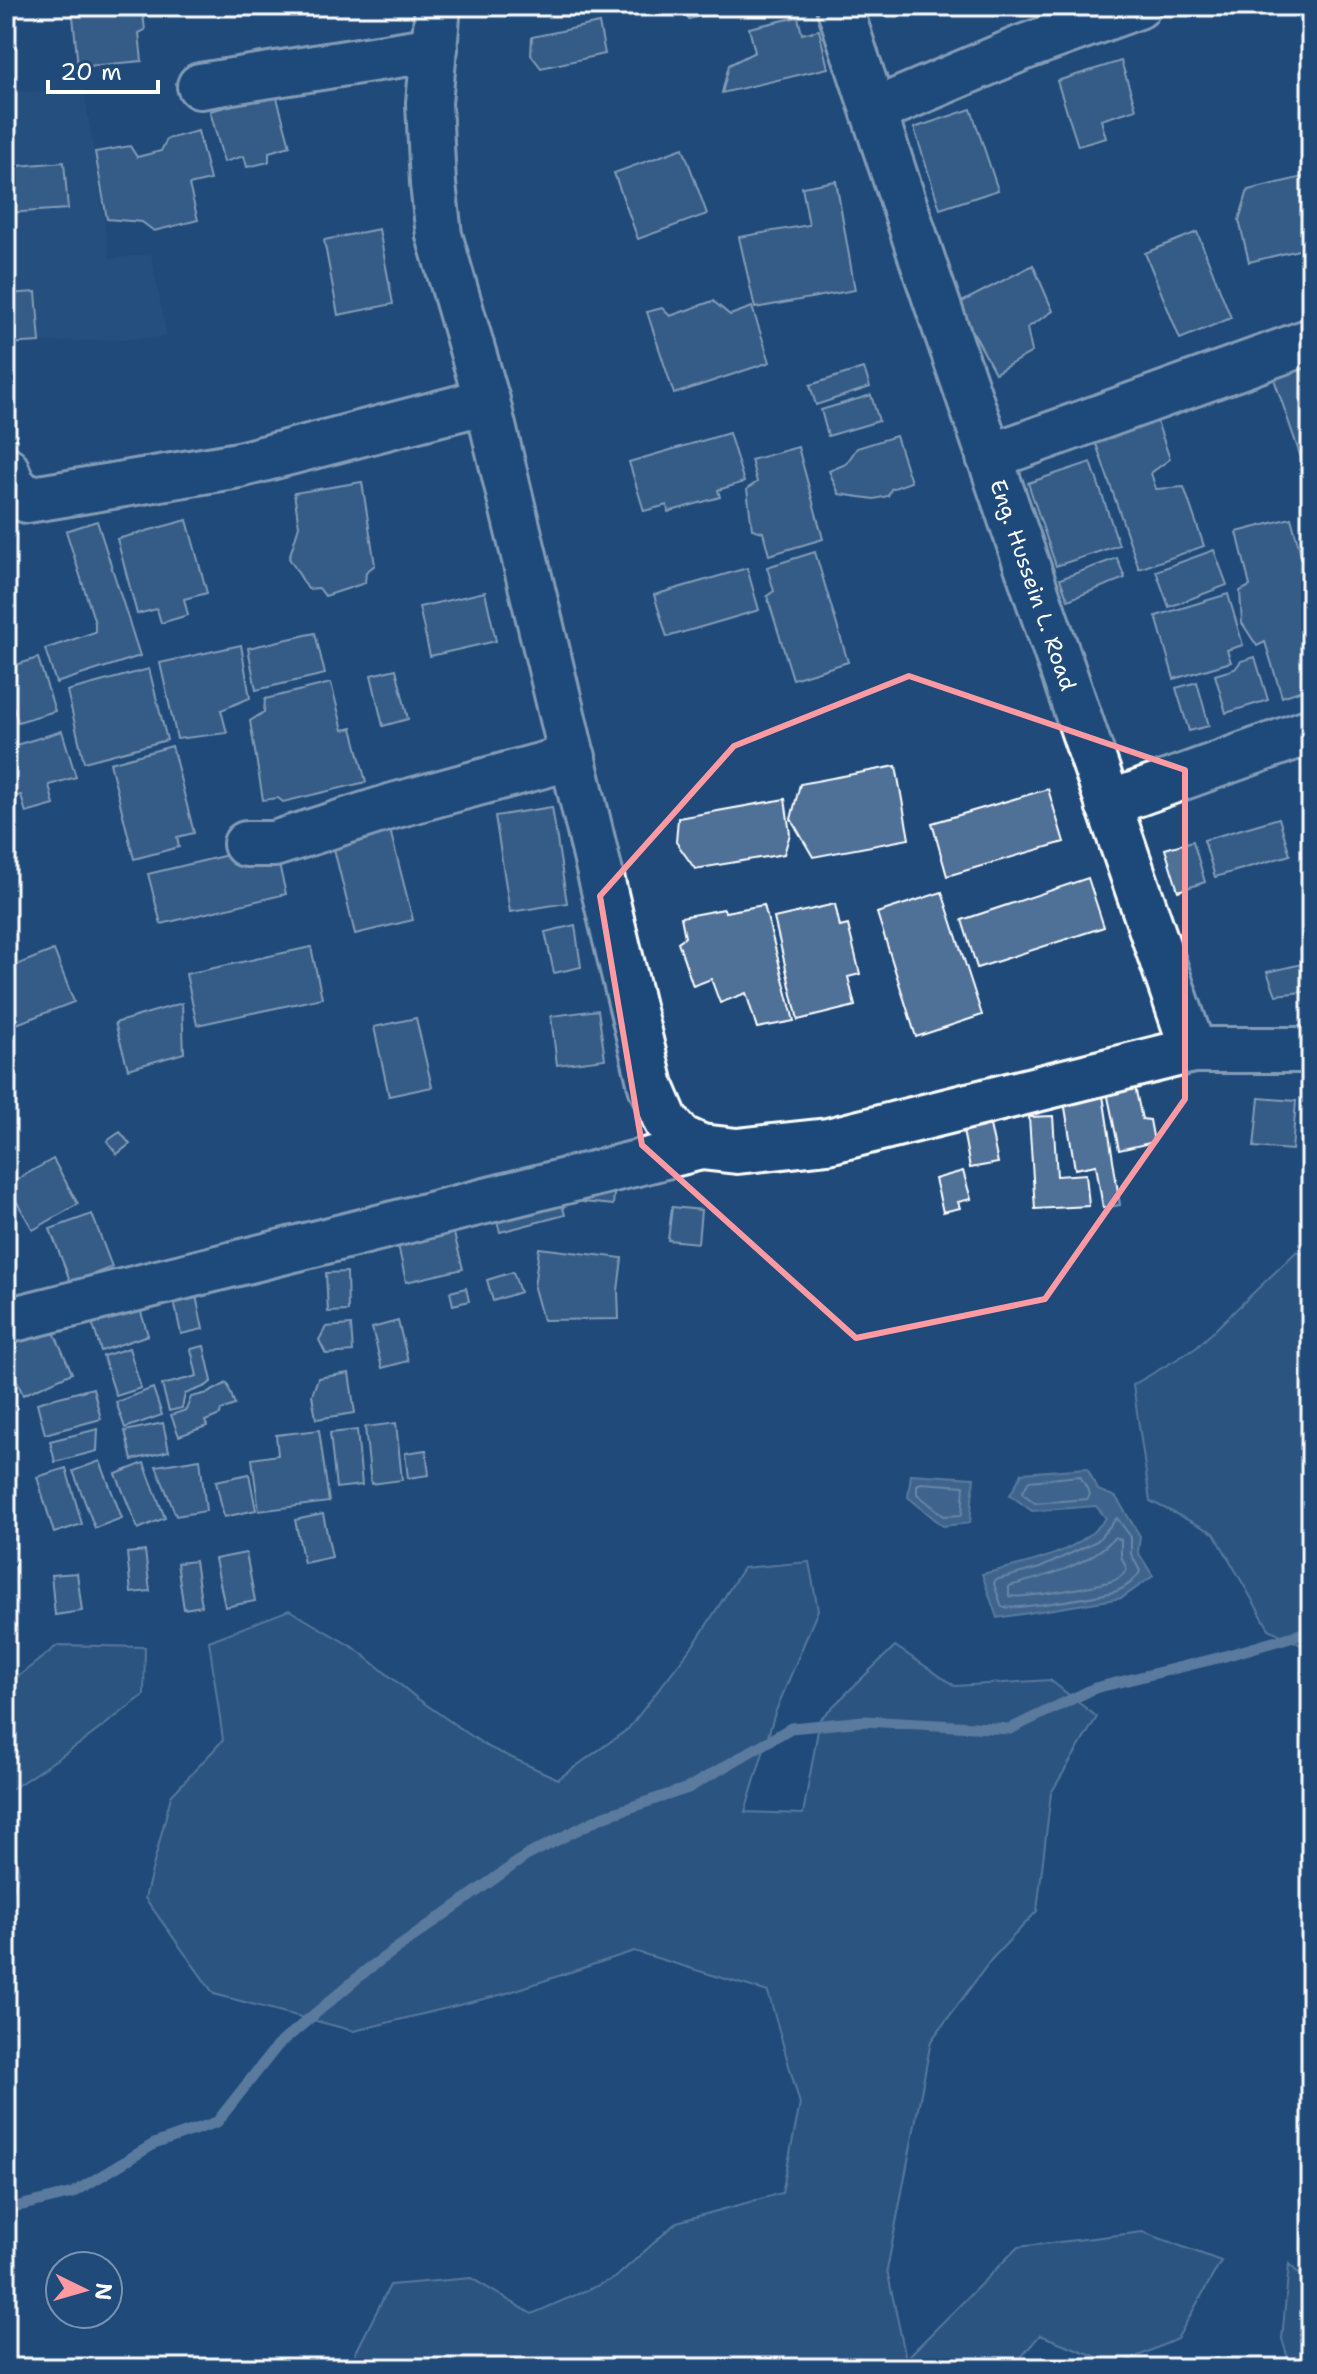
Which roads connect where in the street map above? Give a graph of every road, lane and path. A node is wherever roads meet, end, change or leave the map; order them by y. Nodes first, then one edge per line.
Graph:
1 (438, 6) edge
2 (839, 6) edge
3 (1138, 6) edge
4 (435, 49) junction
5 (200, 86) dead end
6 (874, 111) junction
7 (1311, 341) edge
8 (487, 401) junction
9 (989, 457) junction
10 (13, 498) edge
11 (1311, 731) edge
12 (573, 757) junction
13 (1108, 804) junction
14 (246, 844) dead end
15 (1193, 1050) junction
16 (1311, 1050) edge
17 (701, 1147) junction
18 (6, 1321) edge

1 - 4 street
2 - 6 street, Eng. Hussein L. Road
3 - 6 street
4 - 5 street
4 - 8 street
6 - 9 street, Eng. Hussein L. Road
7 - 9 street
8 - 10 street
8 - 12 street
9 - 13 street, Eng. Hussein L. Road
11 - 13 street
12 - 14 street
12 - 17 street
13 - 15 street, Eng. Hussein L. Road
15 - 16 street
15 - 17 street
17 - 18 street

